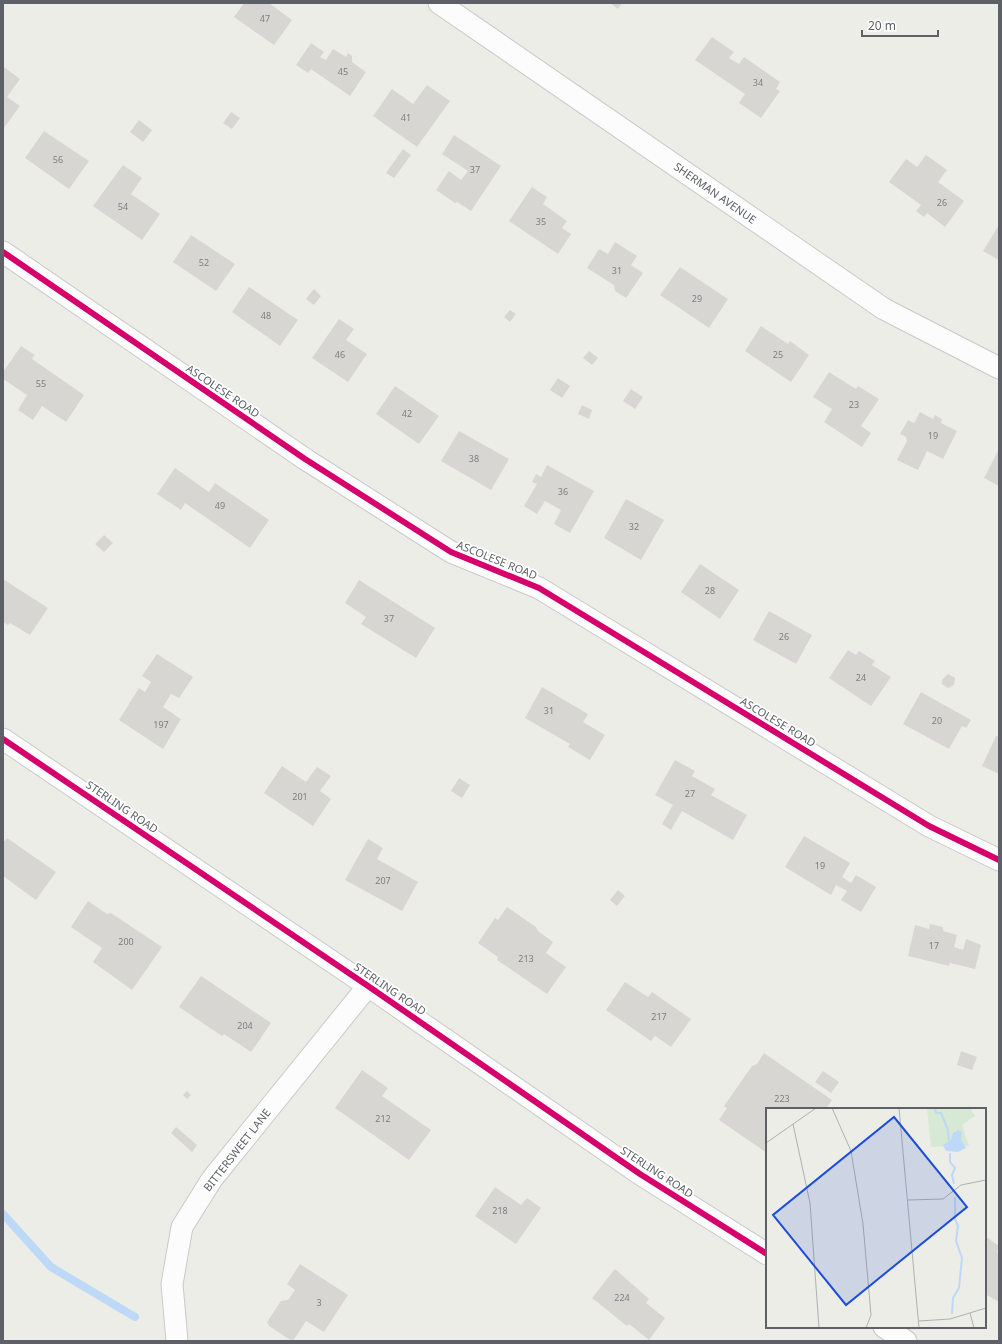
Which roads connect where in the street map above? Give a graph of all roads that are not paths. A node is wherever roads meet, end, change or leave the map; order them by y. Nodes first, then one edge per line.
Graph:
1 (440, 3) edge
2 (3, 252) edge
3 (999, 368) edge
4 (3, 739) edge
5 (999, 860) edge
6 (368, 986) junction
7 (766, 1253) edge
8 (886, 1328) edge
9 (177, 1341) edge
10 (906, 1341) edge

1 - 3 street, SHERMAN AVENUE
2 - 5 street, ASCOLESE ROAD
4 - 6 street, STERLING ROAD
6 - 7 street, STERLING ROAD
6 - 9 street, BITTERSWEET LANE
8 - 10 street

